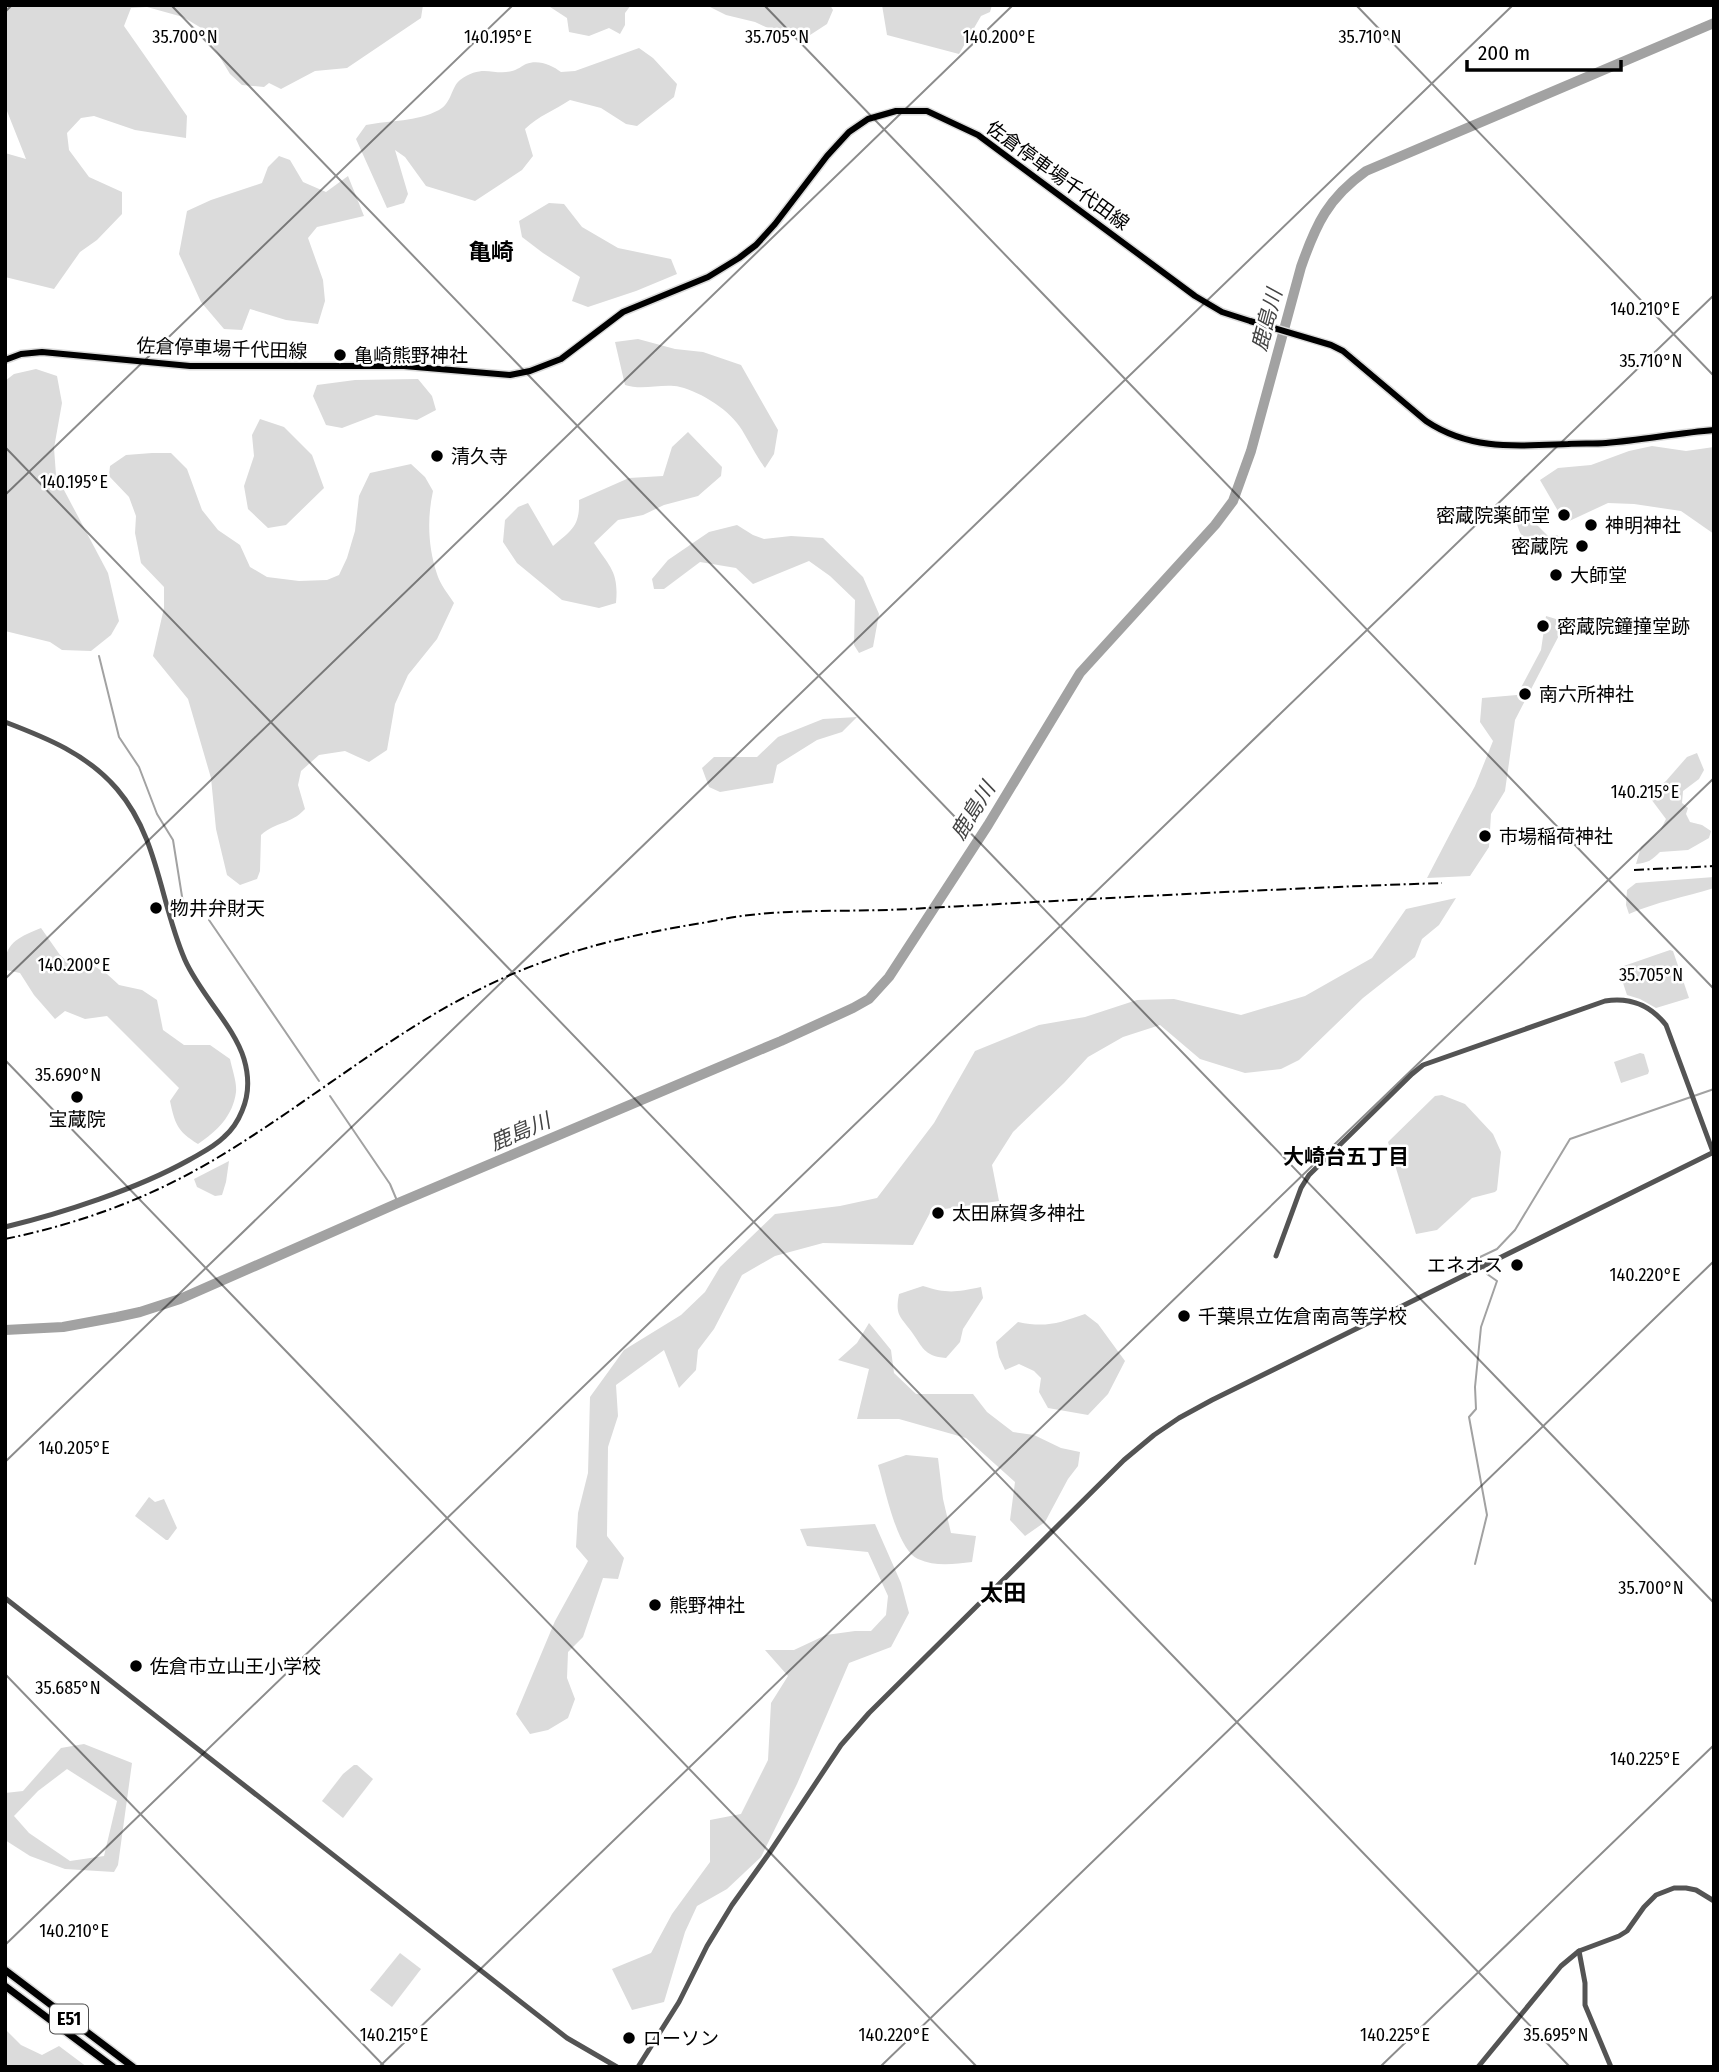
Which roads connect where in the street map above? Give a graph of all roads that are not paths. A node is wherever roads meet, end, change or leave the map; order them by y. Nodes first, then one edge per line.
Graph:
1 (5, 360) edge
2 (1714, 430) edge
3 (5, 722) edge
4 (1713, 1152) edge
5 (5, 1227) edge
6 (1276, 1255) dead end
7 (5, 1598) edge
8 (1714, 1901) edge
9 (1579, 1951) junction
10 (5, 1970) edge
11 (5, 1986) edge
12 (113, 2067) edge
13 (133, 2067) edge
14 (617, 2067) edge
15 (638, 2067) edge
16 (1478, 2067) edge
17 (1611, 2067) edge

1 - 2 main road, 佐倉停車場千代田線
3 - 5 street
4 - 6 street
4 - 15 street
7 - 14 street
8 - 9 street
9 - 16 street
9 - 17 street
10 - 13 highway, E51
11 - 12 highway, E51

